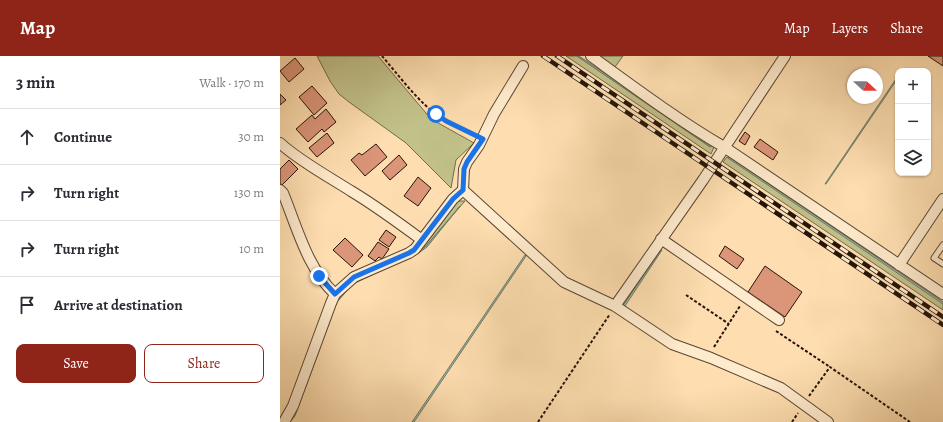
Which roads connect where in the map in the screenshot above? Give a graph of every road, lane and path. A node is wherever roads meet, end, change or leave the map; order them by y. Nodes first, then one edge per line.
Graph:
1 (382, 56) edge
2 (591, 56) edge
3 (785, 56) edge
4 (523, 66) dead end
5 (483, 139) junction
6 (280, 142) edge
7 (724, 147) junction
8 (280, 190) edge
9 (463, 190) junction
10 (943, 199) edge
11 (660, 239) junction
12 (422, 240) junction
13 (943, 245) edge
14 (943, 264) edge
15 (899, 265) junction
16 (335, 294) junction
17 (943, 294) edge
18 (686, 295) dead end
19 (615, 306) junction
20 (740, 306) dead end
21 (779, 320) dead end
22 (729, 324) junction
23 (708, 357) junction
24 (804, 404) junction
25 (284, 422) edge
26 (538, 422) edge
27 (792, 422) edge
28 (828, 422) edge
29 (910, 422) edge

1 - 5 path
2 - 7 street
3 - 7 street
4 - 5 street
5 - 9 street
6 - 12 street
7 - 11 street
7 - 15 street
8 - 16 street
9 - 12 street
9 - 19 street
10 - 15 street
11 - 19 street
11 - 21 street
12 - 16 street
13 - 14 lane
15 - 17 street
16 - 25 street
18 - 22 path
19 - 23 street
19 - 26 path
20 - 22 path
22 - 23 path
23 - 24 street
24 - 27 path
24 - 28 street
24 - 29 path

